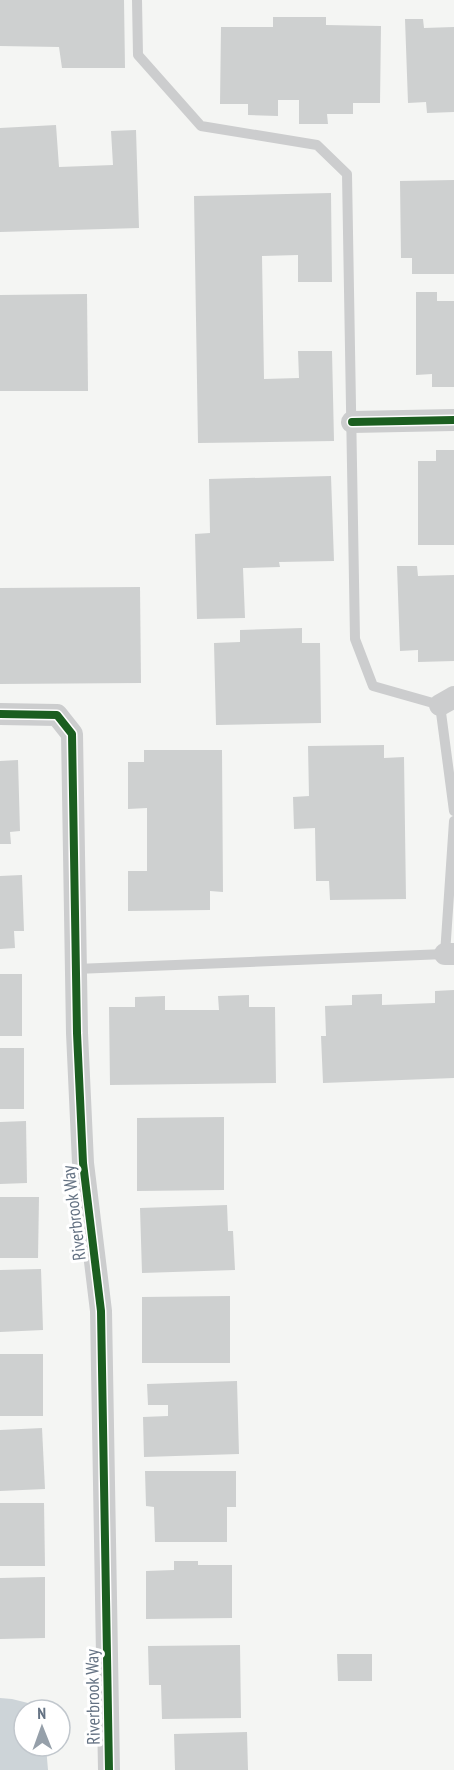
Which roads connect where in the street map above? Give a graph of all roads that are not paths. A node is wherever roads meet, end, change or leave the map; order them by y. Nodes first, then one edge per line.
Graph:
1 (137, 0) edge
2 (454, 420) edge
3 (352, 422) junction
4 (447, 701) edge
5 (0, 714) edge
6 (454, 811) edge
7 (454, 821) edge
8 (450, 954) edge
9 (76, 969) junction
10 (109, 1770) edge

1 - 3 lane
2 - 3 street
3 - 4 lane
4 - 6 lane
5 - 9 street, Riverbrook Way
7 - 8 lane
8 - 9 lane
9 - 10 street, Riverbrook Way

